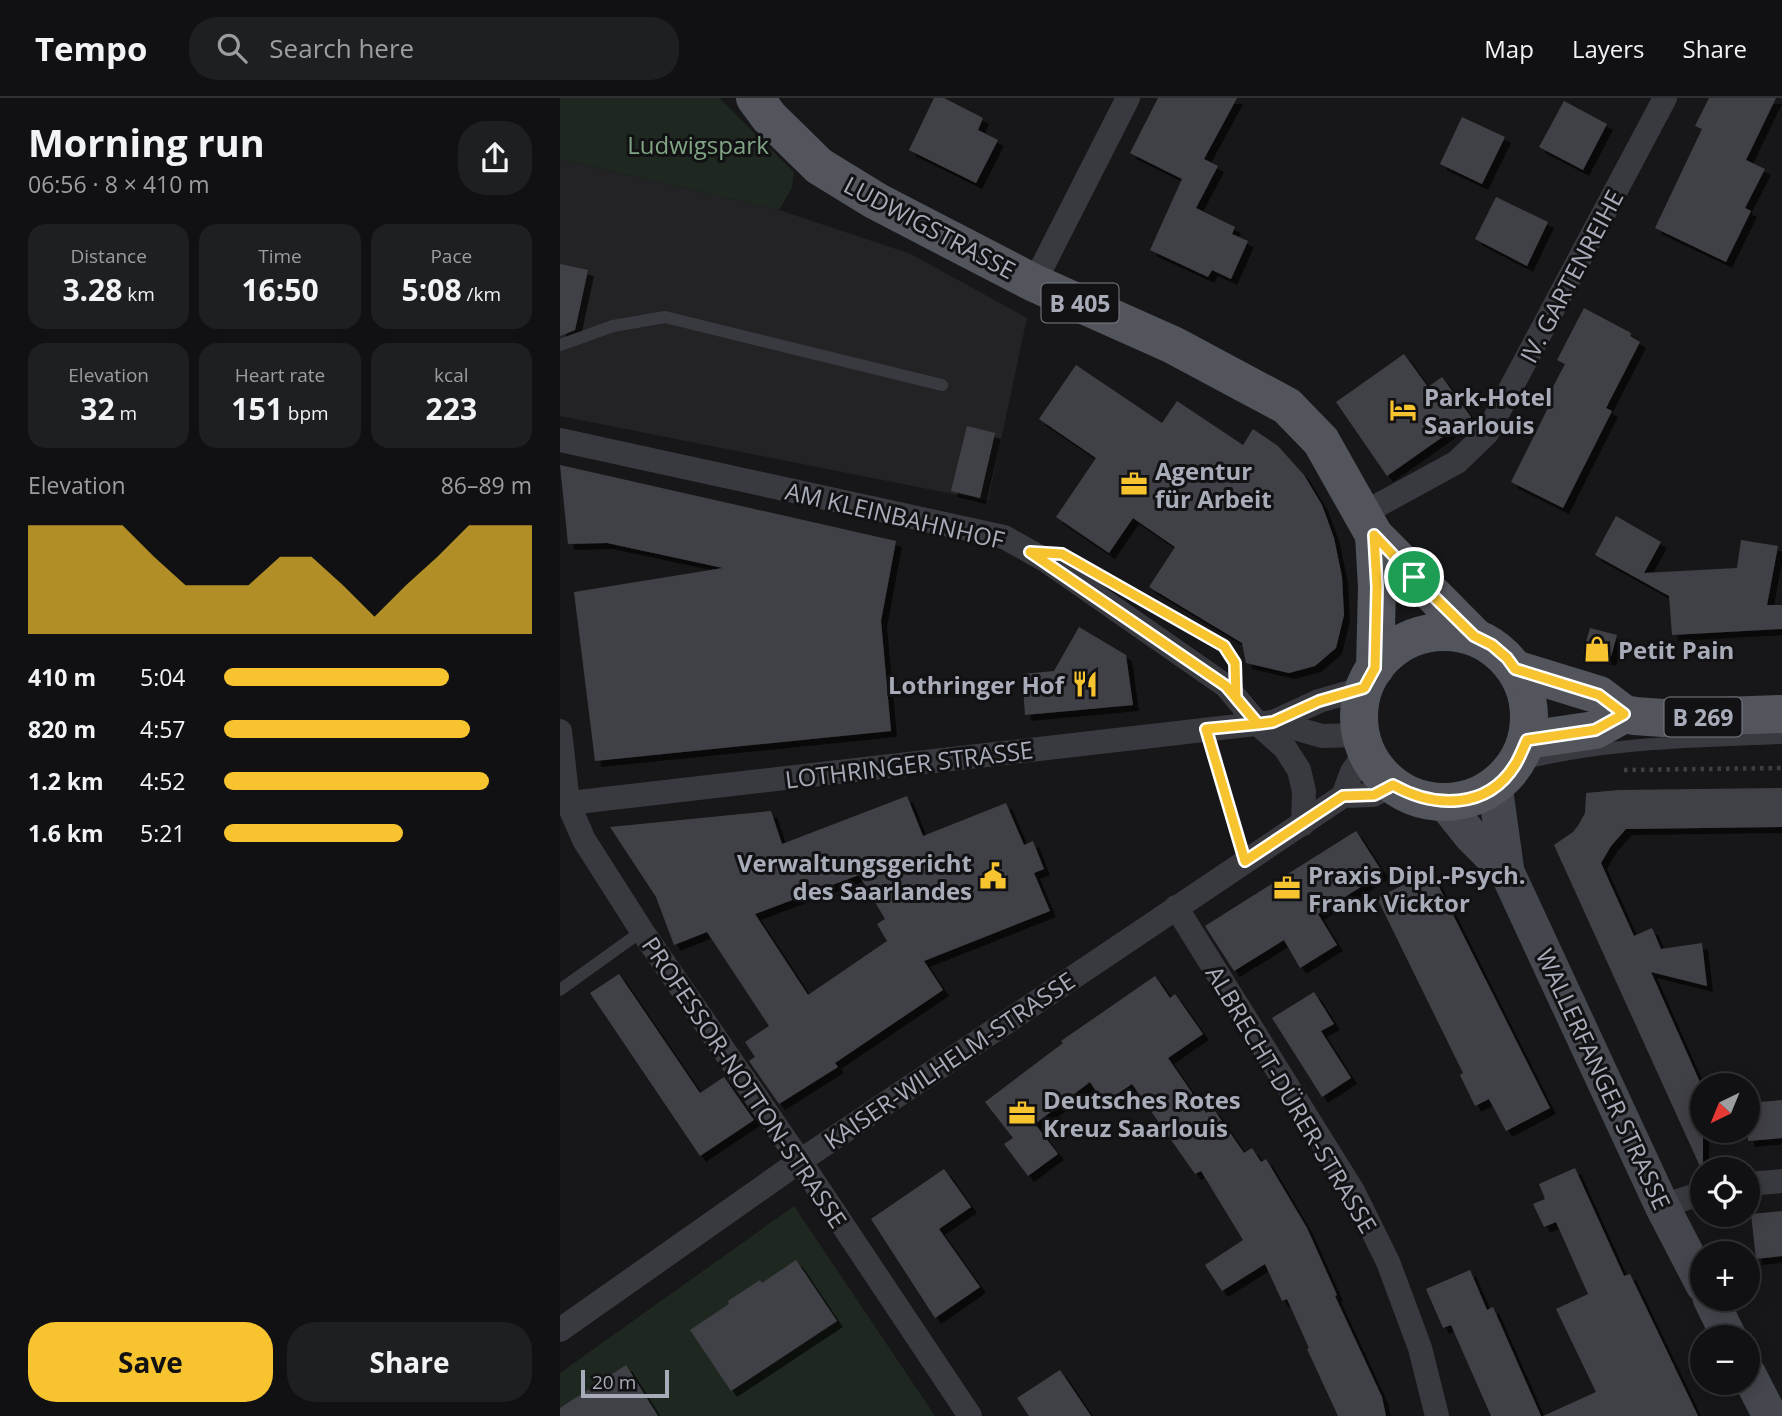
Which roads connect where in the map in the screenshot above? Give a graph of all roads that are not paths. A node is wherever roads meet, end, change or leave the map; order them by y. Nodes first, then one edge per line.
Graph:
1 (755, 98) edge
2 (1128, 98) edge
3 (1665, 98) edge
4 (1034, 283) junction
5 (560, 345) edge
6 (942, 385) dead end
7 (560, 440) edge
8 (1368, 524) junction
9 (1474, 636) junction
10 (1515, 669) junction
11 (1369, 678) junction
12 (1624, 714) junction
13 (1782, 714) edge
14 (1265, 723) junction
15 (560, 732) edge
16 (1782, 738) edge
17 (1363, 743) junction
18 (1513, 764) junction
19 (1393, 785) junction
20 (1343, 796) junction
21 (1444, 802) junction
22 (564, 804) edge
23 (1303, 824) junction
24 (1507, 872) junction
25 (1176, 907) junction
26 (642, 931) junction
27 (560, 990) edge
28 (800, 1161) junction
29 (1782, 1181) edge
30 (1760, 1183) edge
31 (1690, 1198) edge
32 (1662, 1206) junction
33 (1690, 1260) edge
34 (560, 1330) edge
35 (1759, 1395) edge
36 (970, 1416) edge
37 (1437, 1416) edge
38 (1770, 1416) edge

1 - 4 main road, LUDWIGSTRASSE / B 405
2 - 4 street
3 - 8 street, IV. GARTENREIHE
4 - 8 main road, LUDWIGSTRASSE / B 405
5 - 6 lane
7 - 14 street, AM KLEINBAHNHOF
8 - 9 main road, LUDWIGSTRASSE / B 405
8 - 11 main road, LUDWIGSTRASSE / B 405
9 - 10 main road
9 - 11 main road
10 - 12 main road, B 269
10 - 18 main road
11 - 14 street, LOTHRINGER STRASSE
11 - 17 main road
12 - 13 main road, B 269
12 - 18 main road
14 - 17 street, LOTHRINGER STRASSE
14 - 22 street, LOTHRINGER STRASSE
14 - 23 street
15 - 22 street, PROFESSOR-NOTTON-STRASSE
16 - 18 lane
17 - 19 main road
17 - 20 street
18 - 21 main road
18 - 24 main road, WALLERFANGER STRASSE
19 - 20 street
19 - 21 main road
20 - 23 street, KAISER-WILHELM-STRASSE
21 - 24 main road, WALLERFANGER STRASSE
22 - 26 street, PROFESSOR-NOTTON-STRASSE
23 - 25 street, KAISER-WILHELM-STRASSE
24 - 32 main road, WALLERFANGER STRASSE
25 - 28 street, KAISER-WILHELM-STRASSE
25 - 37 street, ALBRECHT-DÜRER-STRASSE
26 - 27 lane
26 - 28 street, PROFESSOR-NOTTON-STRASSE
28 - 34 street, KAISER-WILHELM-STRASSE
28 - 36 street, PROFESSOR-NOTTON-STRASSE
29 - 30 street
31 - 32 street
32 - 33 main road, WALLERFANGER STRASSE
35 - 38 main road

